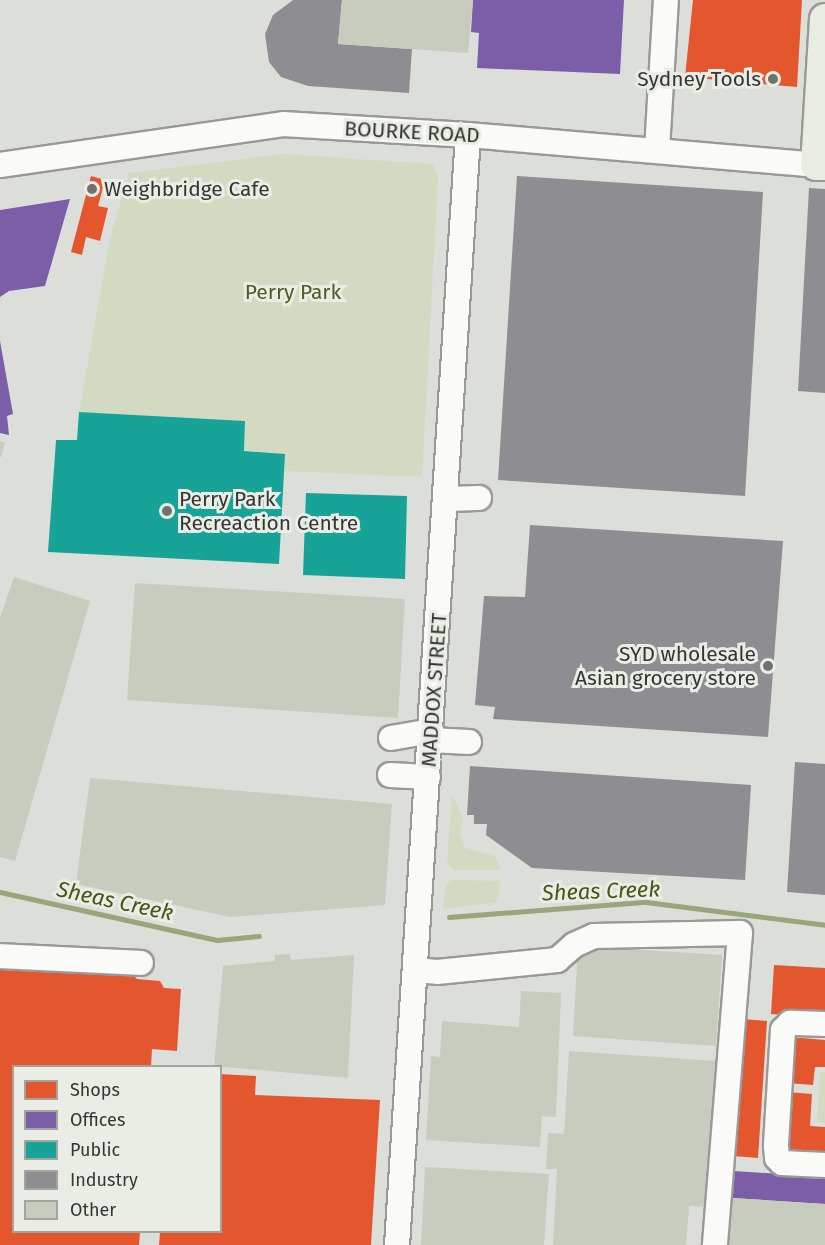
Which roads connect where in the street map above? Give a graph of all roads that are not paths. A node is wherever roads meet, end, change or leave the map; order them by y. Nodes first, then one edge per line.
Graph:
1 (666, 0) edge
2 (825, 19) edge
3 (468, 135) junction
4 (657, 150) junction
5 (0, 165) edge
6 (821, 165) edge
7 (479, 498) dead end
8 (447, 500) junction
9 (431, 736) junction
10 (391, 738) dead end
11 (469, 742) dead end
12 (390, 775) dead end
13 (428, 777) junction
14 (0, 957) edge
15 (141, 963) dead end
16 (415, 970) junction
17 (825, 1024) edge
18 (825, 1165) edge
19 (397, 1245) edge
20 (715, 1245) edge

1 - 4 street
2 - 6 main road
3 - 4 street, BOURKE ROAD
3 - 5 street, BOURKE ROAD
3 - 8 street, MADDOX STREET
4 - 6 street, BOURKE ROAD
7 - 8 street
8 - 9 street, MADDOX STREET
9 - 10 street
9 - 11 street
9 - 13 street, MADDOX STREET
12 - 13 street
13 - 16 street, MADDOX STREET
14 - 15 street
16 - 19 street, MADDOX STREET
16 - 20 street
17 - 18 street

